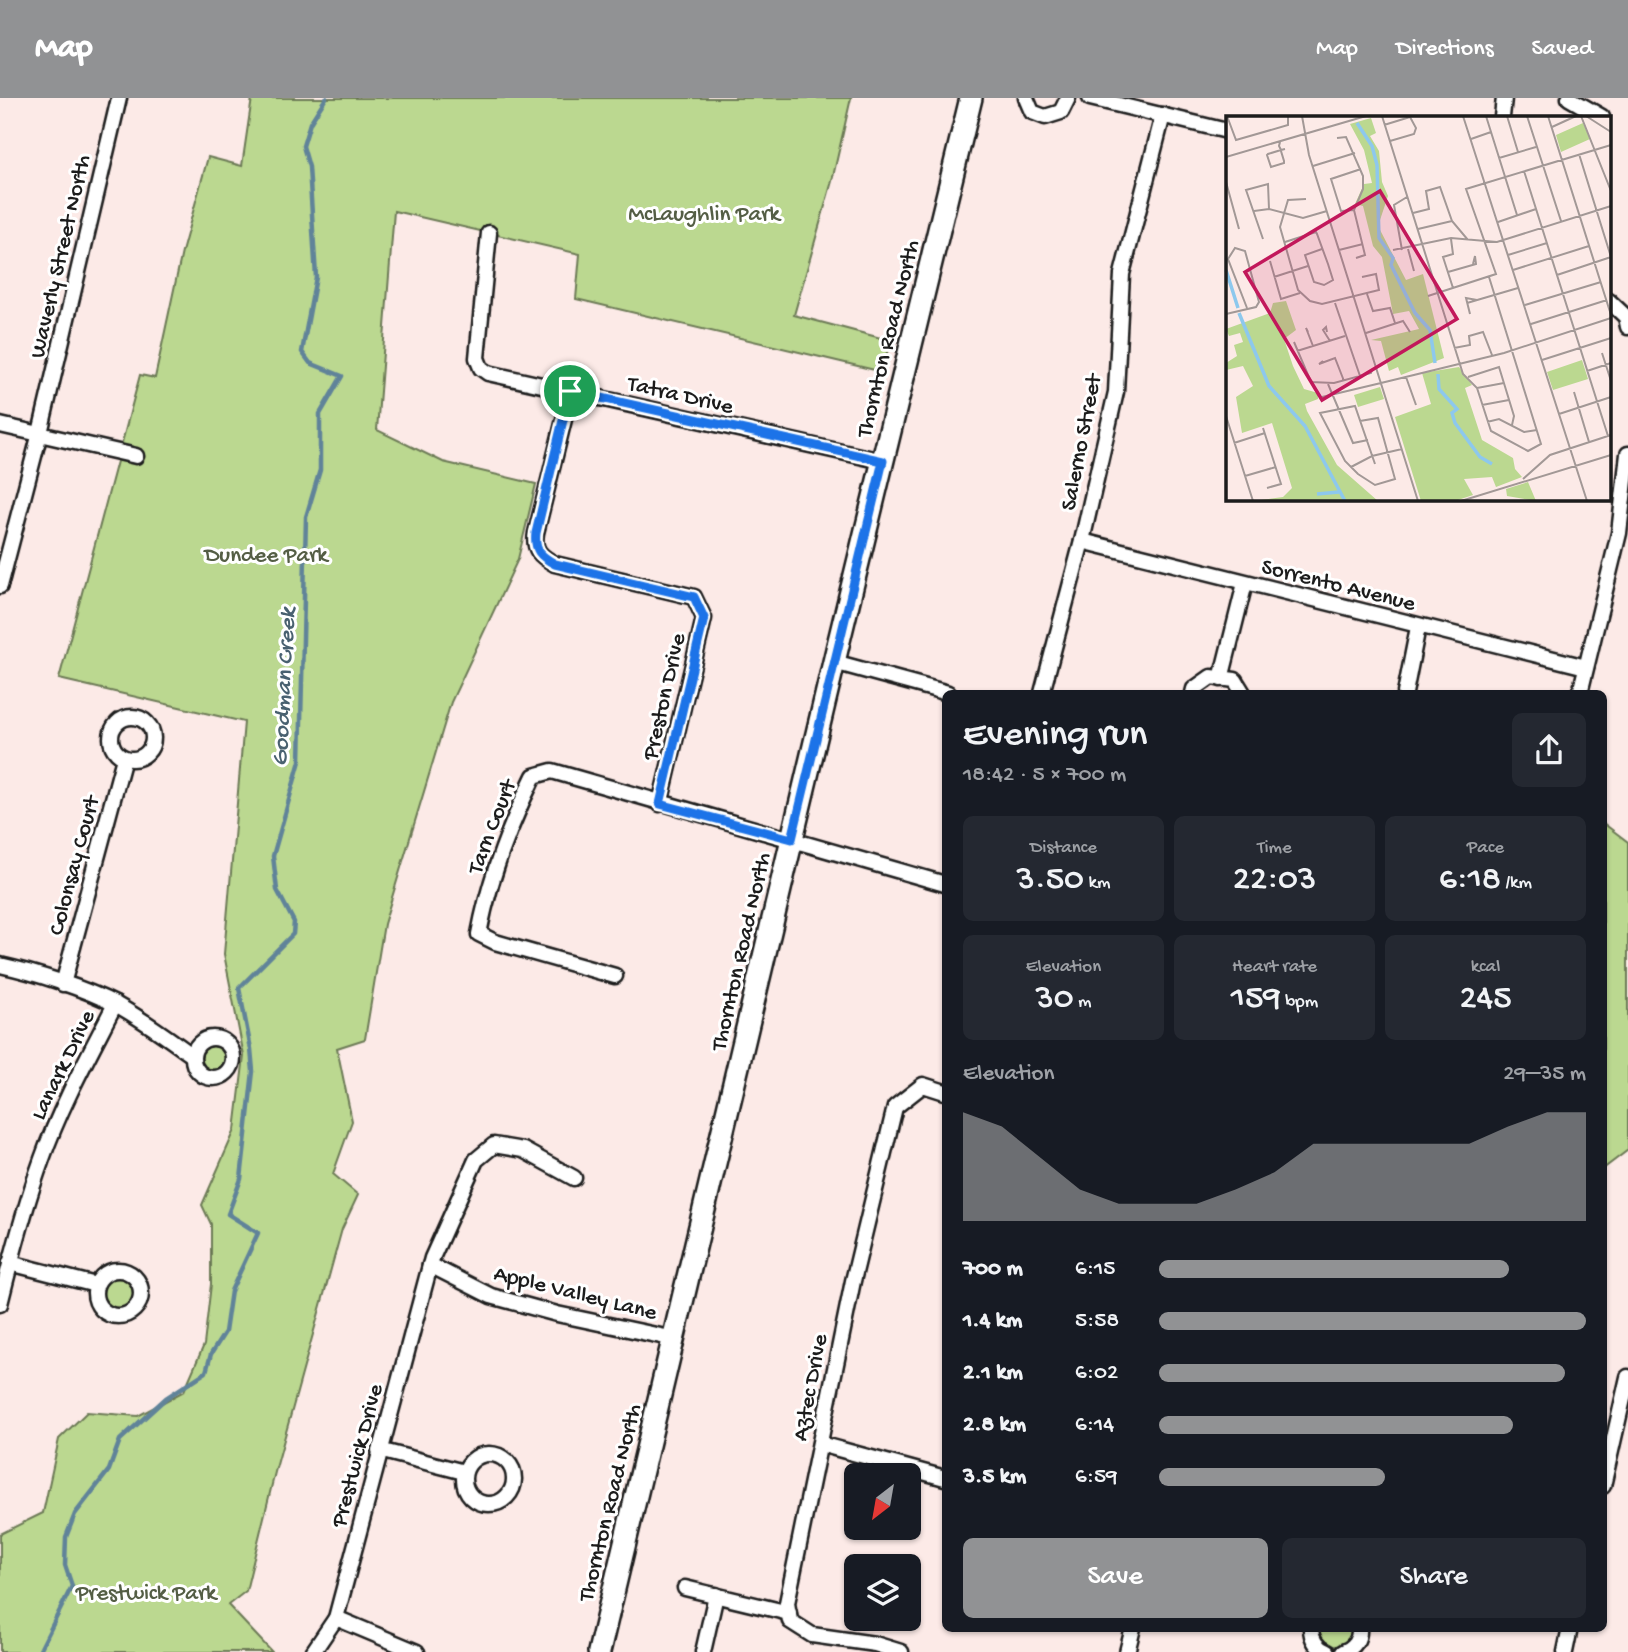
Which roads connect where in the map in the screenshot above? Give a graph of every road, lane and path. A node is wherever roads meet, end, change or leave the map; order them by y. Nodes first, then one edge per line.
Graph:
1 (119, 98) edge
2 (971, 98) edge
3 (1026, 98) edge
4 (1068, 98) edge
5 (1090, 98) edge
6 (1504, 98) edge
7 (1569, 98) edge
8 (1163, 115) junction
9 (1502, 116) edge
10 (1600, 116) edge
11 (1226, 131) edge
12 (489, 233) dead end
13 (1610, 302) edge
14 (1628, 327) edge
15 (570, 391) junction
16 (0, 425) edge
17 (40, 433) junction
18 (1628, 454) edge
19 (136, 456) dead end
20 (883, 461) junction
21 (1082, 541) junction
22 (1245, 583) junction
23 (0, 586) edge
24 (1418, 627) junction
25 (834, 662) junction
26 (1586, 667) junction
27 (1222, 679) junction
28 (1043, 690) edge
29 (1194, 690) edge
30 (1241, 690) edge
31 (1406, 690) edge
32 (1581, 690) edge
33 (942, 692) edge
34 (124, 758) dead end
35 (660, 804) junction
36 (792, 839) junction
37 (942, 883) edge
38 (0, 965) edge
39 (615, 976) dead end
40 (64, 984) junction
41 (115, 1004) junction
42 (193, 1056) dead end
43 (942, 1091) edge
44 (574, 1178) dead end
45 (10, 1263) junction
46 (430, 1265) junction
47 (96, 1285) dead end
48 (0, 1304) edge
49 (675, 1339) junction
50 (1628, 1377) edge
51 (820, 1444) junction
52 (379, 1450) junction
53 (1607, 1469) edge
54 (464, 1472) dead end
55 (942, 1477) edge
56 (685, 1588) dead end
57 (716, 1595) junction
58 (789, 1612) junction
59 (336, 1618) junction
60 (1132, 1632) edge
61 (1312, 1632) edge
62 (1358, 1632) edge
63 (1569, 1632) edge
64 (313, 1652) edge
65 (417, 1652) edge
66 (599, 1652) edge
67 (703, 1652) edge
68 (901, 1652) edge
69 (1127, 1652) edge
70 (1327, 1652) edge
71 (1343, 1652) edge
72 (1565, 1652) edge

1 - 17 street, Waverly Street North
2 - 20 main road, Thornton Road North
3 - 4 street
5 - 8 street
6 - 9 street
7 - 10 street
8 - 11 street
8 - 21 street, Salerno Street
12 - 15 street, Tatra Drive
13 - 14 street
15 - 20 street, Tatra Drive
15 - 35 street, Preston Drive
16 - 17 street
17 - 19 street
17 - 23 street, Waverly Street North
18 - 26 street
20 - 25 main road, Thornton Road North
21 - 22 street, Sorrento Avenue
21 - 28 street, Salerno Street
22 - 24 street, Sorrento Avenue
22 - 27 street
24 - 26 street, Sorrento Avenue
24 - 31 street
25 - 33 street
25 - 36 main road, Thornton Road North
26 - 32 street
27 - 29 street
27 - 30 street
34 - 40 street, Colonsay Court
35 - 36 street, Tarn Court
35 - 39 street, Tarn Court
36 - 37 street, Tarn Court
36 - 49 main road, Thornton Road North
38 - 40 street
40 - 41 street
41 - 42 street
41 - 45 street, Lanark Drive
43 - 51 street, Aztec Drive
44 - 46 street, Prestwick Drive
45 - 47 street
45 - 48 street, Lanark Drive
46 - 49 street, Apple Valley Lane
46 - 52 street, Prestwick Drive
49 - 66 main road, Thornton Road North
50 - 53 street
51 - 55 street
51 - 58 street, Aztec Drive
52 - 54 street
52 - 59 street, Prestwick Drive
56 - 57 street
57 - 58 street
57 - 67 street
58 - 68 street
59 - 64 street, Prestwick Drive
59 - 65 street
60 - 69 street
61 - 70 street
62 - 71 street
63 - 72 street

